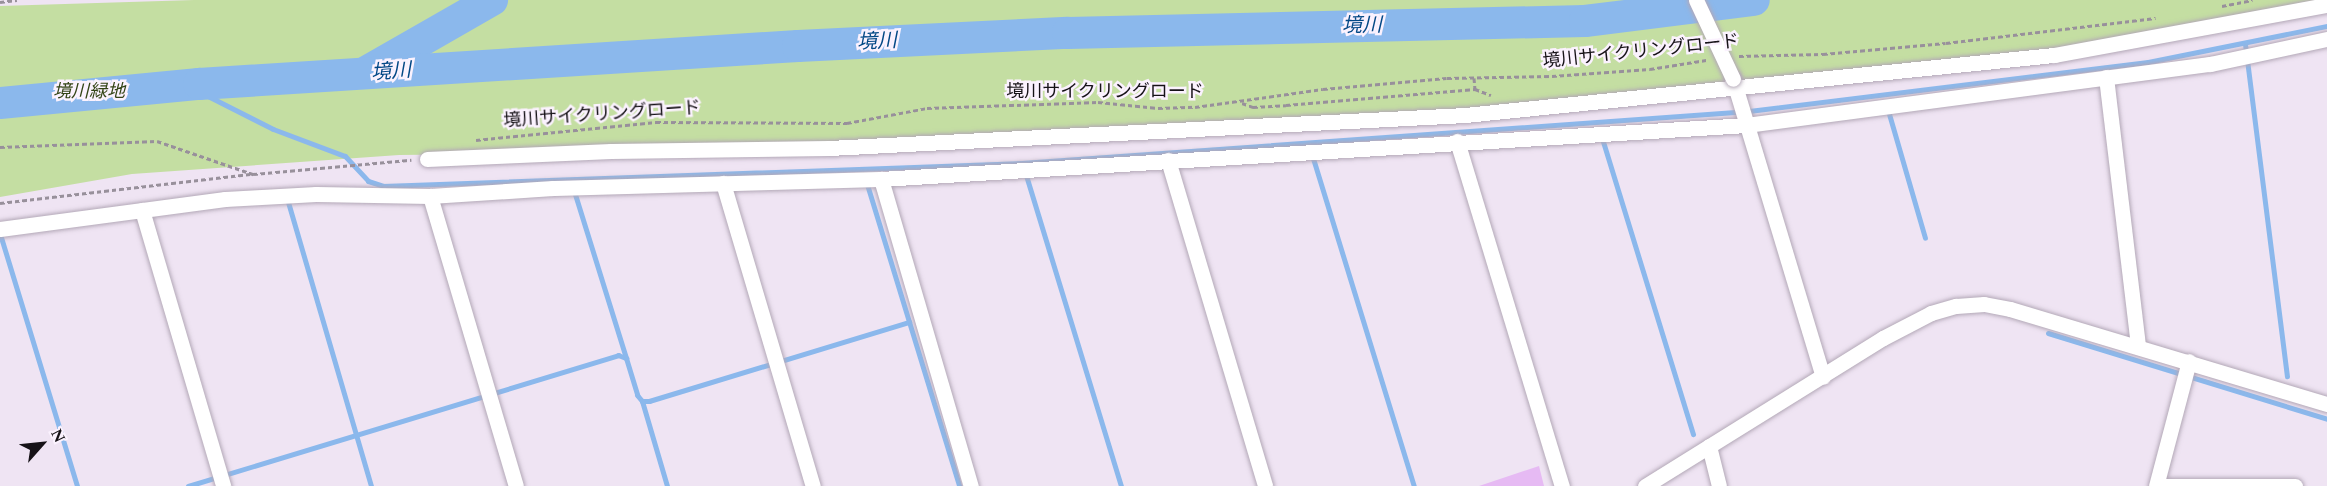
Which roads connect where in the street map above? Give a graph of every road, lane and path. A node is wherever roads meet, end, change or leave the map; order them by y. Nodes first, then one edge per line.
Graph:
1 (17, 0) edge
2 (1696, 0) edge
3 (2252, 0) edge
4 (0, 2) edge
5 (2327, 5) edge
6 (2219, 6) dead end
7 (2165, 17) dead end
8 (2327, 39) edge
9 (1728, 57) dead end
10 (1717, 58) dead end
11 (2106, 77) junction
12 (1735, 88) junction
13 (1475, 89) dead end
14 (1240, 102) junction
15 (1746, 124) junction
16 (1457, 141) junction
17 (469, 142) dead end
18 (0, 147) edge
19 (427, 159) joint
20 (1168, 160) junction
21 (254, 174) junction
22 (881, 179) junction
23 (723, 183) junction
24 (430, 196) junction
25 (0, 203) edge
26 (142, 210) junction
27 (0, 229) edge
28 (2138, 345) junction
29 (2189, 361) junction
30 (1823, 377) junction
31 (2327, 404) edge
32 (1710, 446) junction
33 (223, 486) edge
34 (516, 486) edge
35 (813, 486) edge
36 (971, 486) edge
37 (1265, 486) edge
38 (1562, 486) edge
39 (1645, 486) edge
40 (1719, 486) edge
41 (2156, 486) edge
42 (2165, 486) edge
43 (2295, 486) edge

1 - 4 path
2 - 12 street, bridge
3 - 6 path
5 - 12 street
7 - 9 path, 境川サイクリングロード
8 - 11 street
10 - 14 path, 境川サイクリングロード
11 - 15 street
11 - 28 street
12 - 15 street
12 - 19 street
13 - 14 path
14 - 17 path, 境川サイクリングロード
15 - 16 street
15 - 30 street
16 - 20 street
16 - 38 street
18 - 21 path
19 - 21 path
20 - 22 street
20 - 37 street
21 - 25 path
22 - 23 street
22 - 36 street
23 - 24 street
23 - 35 street
24 - 26 street
24 - 34 street
26 - 27 street
26 - 33 street
28 - 29 street
28 - 30 street
29 - 31 street
29 - 41 street
30 - 32 street
32 - 39 street
32 - 40 street
42 - 43 street

